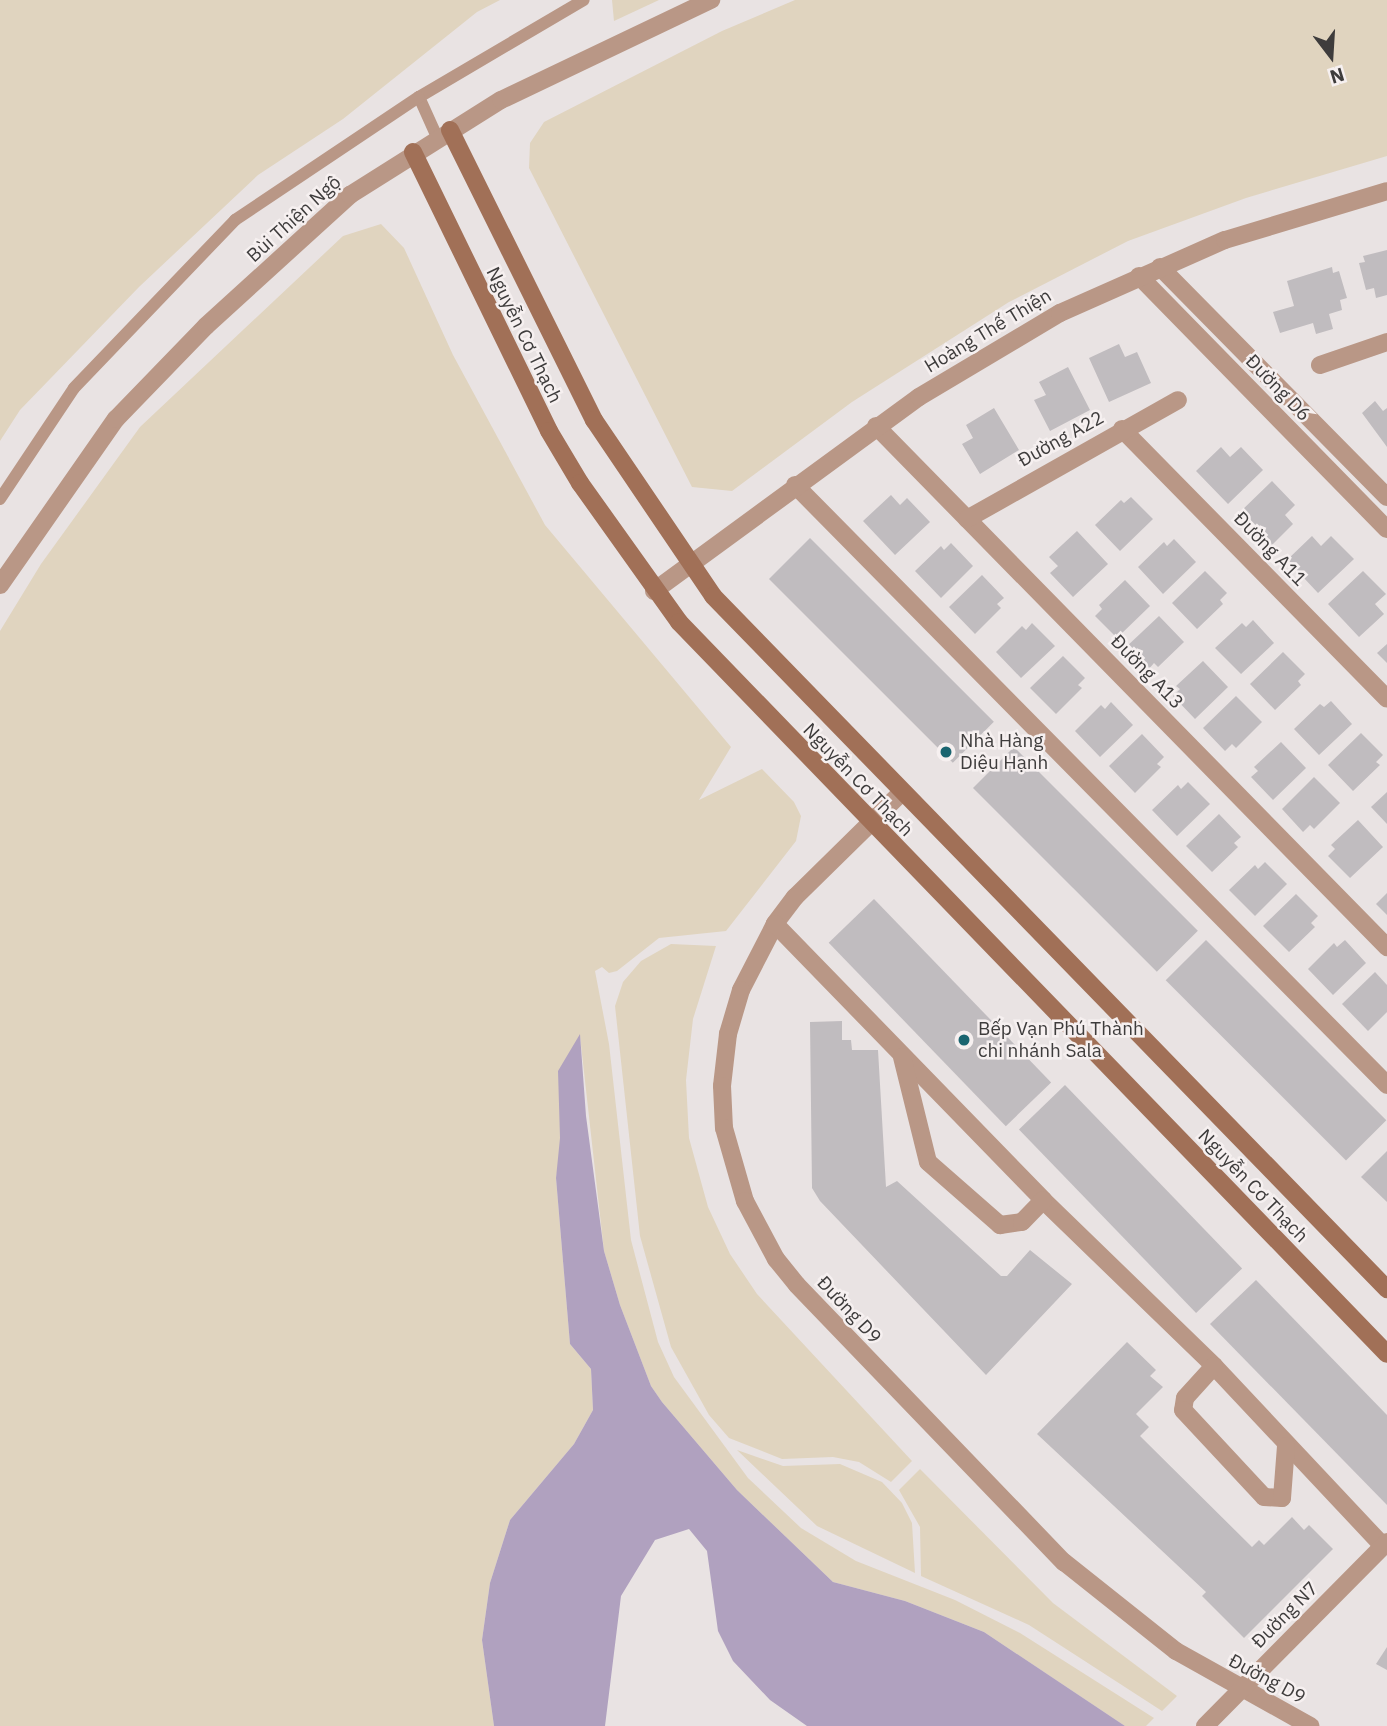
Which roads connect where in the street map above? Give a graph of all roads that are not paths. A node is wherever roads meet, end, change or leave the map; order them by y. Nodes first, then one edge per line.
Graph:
1 (584, 0) edge
2 (711, 0) edge
3 (419, 97) junction
4 (444, 133) junction
5 (413, 152) junction
6 (1387, 191) edge
7 (1160, 267) junction
8 (1139, 276) junction
9 (1387, 342) edge
10 (1320, 365) dead end
11 (1178, 400) dead end
12 (876, 426) junction
13 (1122, 429) junction
14 (795, 485) junction
15 (1387, 497) edge
16 (0, 499) edge
17 (967, 519) junction
18 (1387, 529) edge
19 (688, 564) junction
20 (0, 584) edge
21 (654, 591) junction
22 (1387, 699) edge
23 (902, 792) junction
24 (869, 823) junction
25 (775, 924) junction
26 (1387, 947) edge
27 (902, 1056) junction
28 (1387, 1085) edge
29 (1043, 1200) junction
30 (1387, 1289) edge
31 (1387, 1353) edge
32 (1214, 1366) junction
33 (1286, 1446) junction
34 (1385, 1544) edge
35 (1240, 1690) junction
36 (1209, 1722) edge
37 (1310, 1726) edge

1 - 3 lane
2 - 4 street, Bùi Thiện Ngộ
3 - 4 lane
3 - 16 lane
4 - 5 street, Bùi Thiện Ngộ
4 - 19 main road, Nguyễn Cơ Thạch
5 - 20 street, Bùi Thiện Ngộ
5 - 21 main road, Nguyễn Cơ Thạch
6 - 7 street, Hoàng Thế Thiện
7 - 8 street, Hoàng Thế Thiện
7 - 15 street, Đường D6
8 - 12 street, Hoàng Thế Thiện
8 - 18 street, Đường D6
9 - 10 street
11 - 13 street, Đường A22
12 - 14 street, Hoàng Thế Thiện
12 - 17 street, Đường A13
13 - 17 street, Đường A22
13 - 22 street, Đường A11
14 - 19 street, Hoàng Thế Thiện
14 - 28 street
17 - 26 street, Đường A13
19 - 21 street, Hoàng Thế Thiện
19 - 23 main road, Nguyễn Cơ Thạch
21 - 24 main road, Nguyễn Cơ Thạch
23 - 24 street, Đường D9
23 - 30 main road, Nguyễn Cơ Thạch
24 - 25 street, Đường D9
24 - 31 main road, Nguyễn Cơ Thạch
25 - 27 street
25 - 35 street, Đường D9
27 - 29 street
27 - 29 street
29 - 32 street
32 - 33 street
32 - 33 street
33 - 34 street
34 - 35 street, Đường N7
35 - 36 street, Đường N7
35 - 37 street, Đường D9

